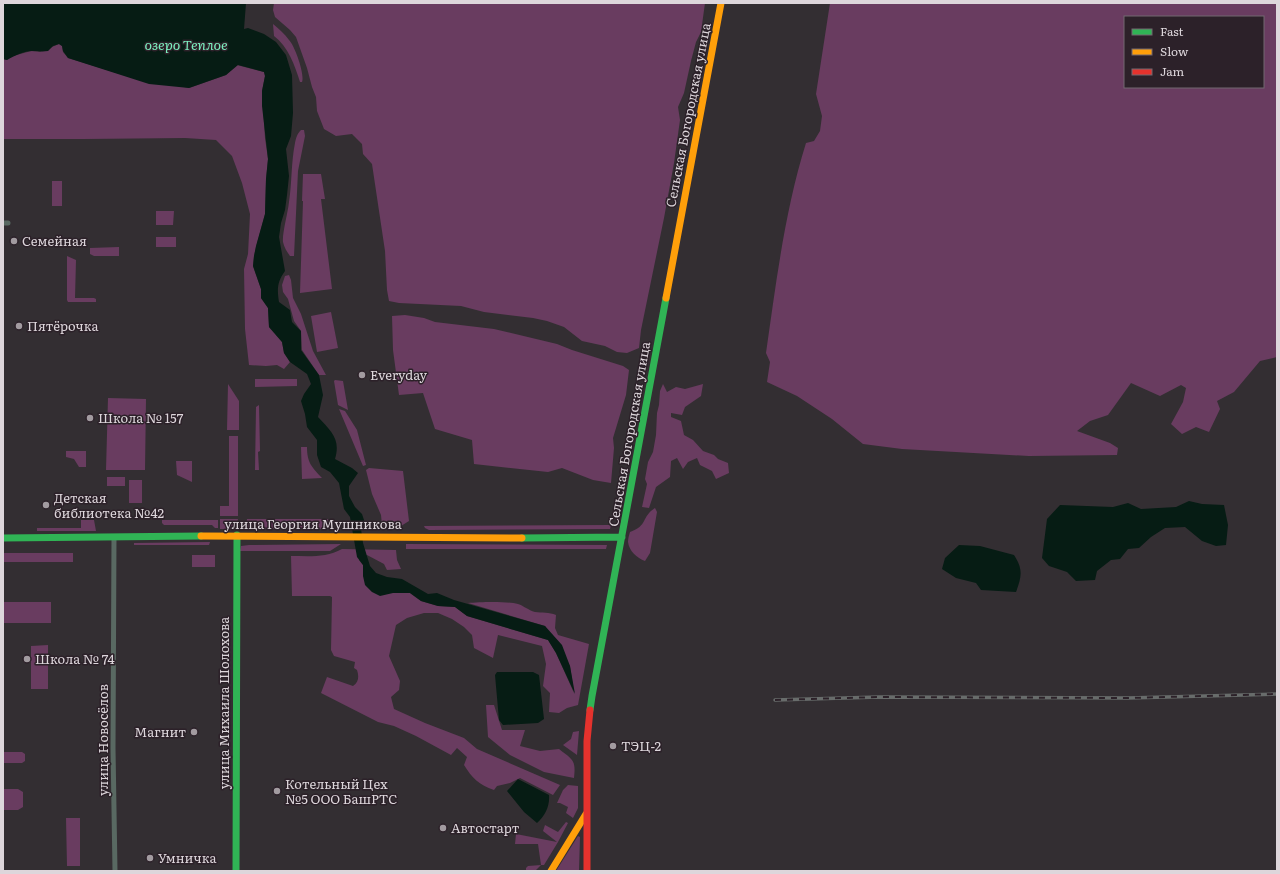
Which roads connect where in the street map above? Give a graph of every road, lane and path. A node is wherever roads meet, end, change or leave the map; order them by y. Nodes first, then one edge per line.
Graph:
1 (721, 3) edge
2 (237, 535) junction
3 (114, 537) junction
4 (622, 537) junction
5 (3, 538) edge
6 (586, 814) junction
7 (115, 871) edge
8 (236, 871) edge
9 (551, 871) edge
10 (587, 871) edge

1 - 4 street, Сельская Богородская улица
2 - 3 street, улица Георгия Мушникова
2 - 4 street, улица Георгия Мушникова
2 - 8 street, улица Михаила Шолохова
3 - 5 street, улица Георгия Мушникова
3 - 7 street, улица Новосёлов
4 - 6 street, Сельская Богородская улица
6 - 9 street
6 - 10 street, Сельская Богородская улица

